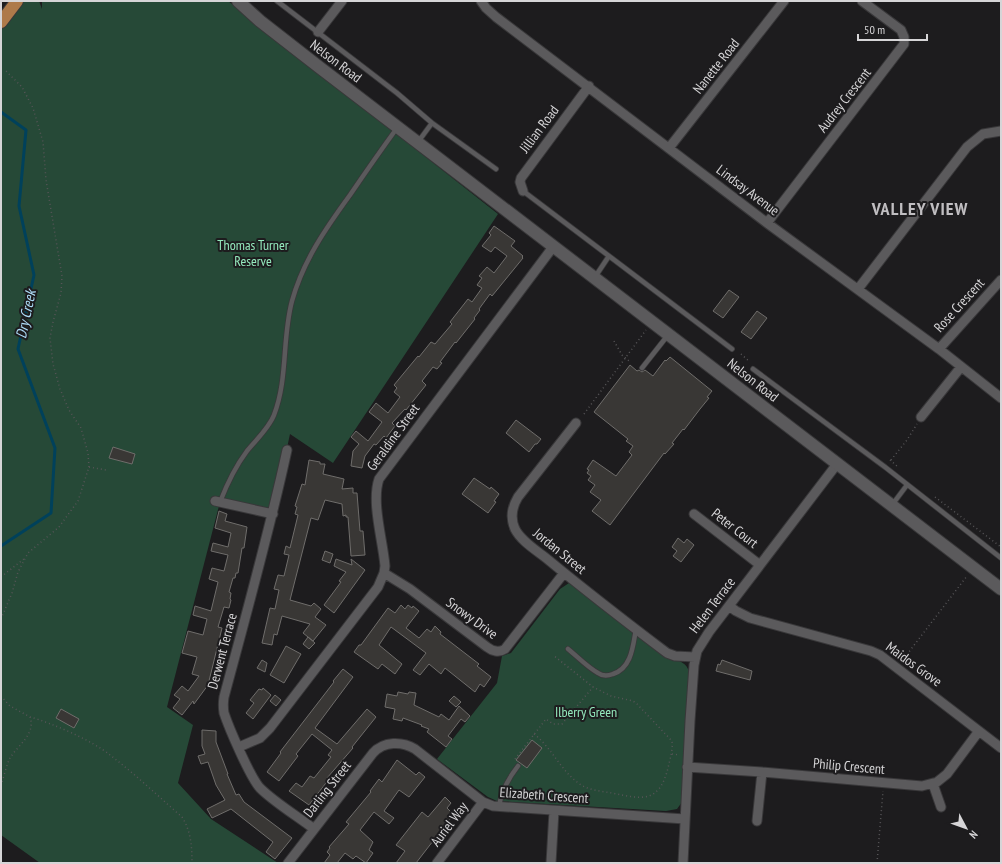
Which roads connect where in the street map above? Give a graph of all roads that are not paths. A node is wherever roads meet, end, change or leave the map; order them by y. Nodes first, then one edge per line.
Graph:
1 (17, 1) edge
2 (238, 1) edge
3 (277, 1) edge
4 (342, 1) edge
5 (481, 1) edge
6 (784, 1) edge
7 (862, 1) edge
8 (1, 22) edge
9 (318, 32) junction
10 (589, 86) junction
11 (432, 123) junction
12 (398, 127) junction
13 (1001, 131) edge
14 (418, 142) junction
15 (669, 148) junction
16 (496, 169) dead end
17 (523, 191) joint
18 (767, 223) junction
19 (554, 247) junction
20 (609, 256) junction
21 (595, 277) junction
22 (1001, 280) edge
23 (858, 289) junction
24 (669, 334) junction
25 (732, 349) dead end
26 (939, 349) junction
27 (961, 367) junction
28 (642, 368) dead end
29 (753, 369) dead end
30 (1001, 398) edge
31 (920, 420) road end
32 (576, 423) dead end
33 (287, 450) dead end
34 (837, 464) junction
35 (907, 485) junction
36 (218, 502) joint
37 (892, 505) junction
38 (273, 514) junction
39 (694, 514) dead end
40 (1001, 558) edge
41 (760, 565) junction
42 (384, 573) junction
43 (564, 573) junction
44 (1001, 589) edge
45 (729, 606) junction
46 (636, 629) junction
47 (568, 649) dead end
48 (695, 658) junction
49 (979, 732) junction
50 (397, 743) joint
51 (239, 747) junction
52 (1001, 748) edge
53 (518, 766) dead end
54 (687, 767) junction
55 (762, 772) junction
56 (933, 784) junction
57 (483, 802) junction
58 (499, 807) junction
59 (941, 807) dead end
60 (554, 811) junction
61 (685, 819) junction
62 (757, 821) dead end
63 (314, 829) junction
64 (288, 863) edge
65 (437, 863) edge
66 (551, 863) edge
67 (682, 863) edge

1 - 8 highway
2 - 12 main road, Nelson Road
3 - 9 lane, Nelson Road
4 - 9 street
5 - 10 street, Lindsay Avenue
6 - 15 street, Nanette Road
7 - 18 street, Audrey Crescent
9 - 11 lane, Nelson Road
10 - 15 street, Lindsay Avenue
10 - 17 street, Jillian Road
11 - 14 lane
11 - 16 lane, Nelson Road
12 - 14 main road, Nelson Road
12 - 36 lane
13 - 23 street
14 - 19 main road, Nelson Road
15 - 18 street, Lindsay Avenue
17 - 20 lane, Nelson Road
18 - 23 street, Lindsay Avenue
19 - 21 main road, Nelson Road
19 - 42 street, Geraldine Street
20 - 21 lane
20 - 25 lane, Nelson Road
21 - 24 main road, Nelson Road
22 - 26 street, Rose Crescent
23 - 26 street, Lindsay Avenue
24 - 28 lane
24 - 34 main road, Nelson Road
26 - 27 street, Lindsay Avenue
27 - 30 street, Lindsay Avenue
27 - 31 street
29 - 35 lane, Nelson Road
32 - 43 street, Jordan Street
33 - 38 street, Derwent Terrace
34 - 37 main road, Nelson Road
34 - 41 street, Helen Terrace
35 - 37 lane
35 - 40 lane, Nelson Road
36 - 38 street
37 - 44 main road, Nelson Road
38 - 51 street, Derwent Terrace
39 - 41 street, Peter Court
41 - 45 street, Helen Terrace
42 - 43 street, Snowy Drive
42 - 51 street, Geraldine Street
43 - 46 street, Jordan Street
45 - 48 street, Helen Terrace
45 - 49 street, Maidos Grove
46 - 47 lane
46 - 48 street, Jordan Street
48 - 54 street, Helen Terrace
49 - 52 street, Maidos Grove
49 - 56 street
50 - 57 street, Elizabeth Crescent
50 - 63 street, Darling Street
51 - 63 street, Derwent Terrace
53 - 58 lane
54 - 55 street, Philip Crescent
54 - 61 street, Helen Terrace
55 - 56 street, Philip Crescent
55 - 62 street
56 - 59 street
57 - 58 street, Elizabeth Crescent
57 - 65 street, Auriel Way
58 - 60 street, Elizabeth Crescent
60 - 61 street, Elizabeth Crescent
60 - 66 street
61 - 67 street, Helen Terrace
63 - 64 street, Darling Street

